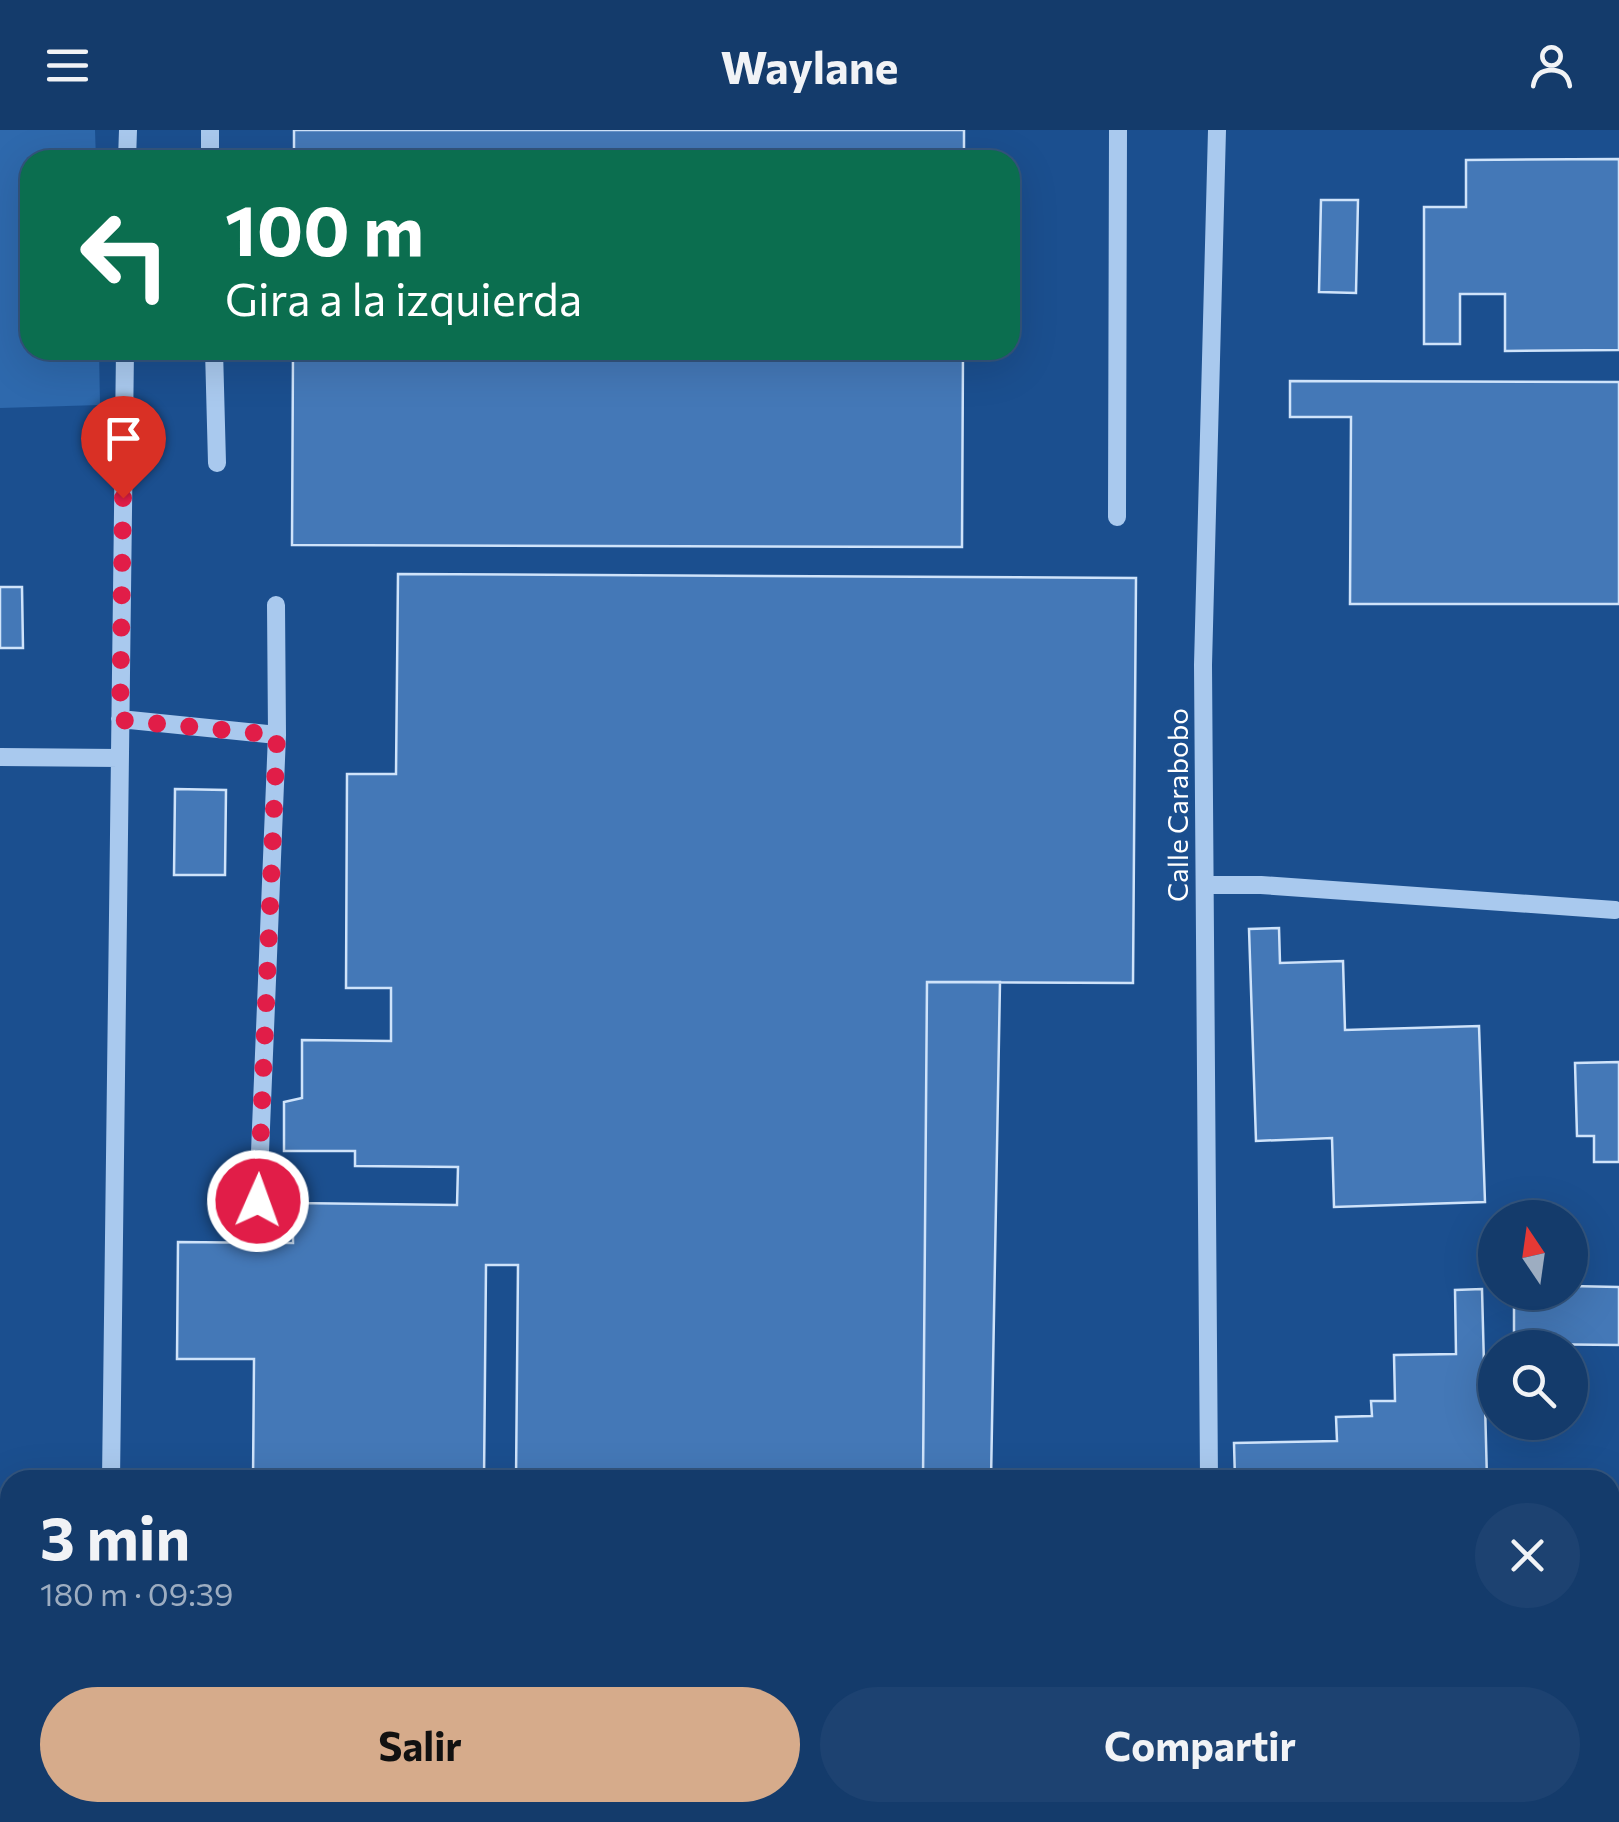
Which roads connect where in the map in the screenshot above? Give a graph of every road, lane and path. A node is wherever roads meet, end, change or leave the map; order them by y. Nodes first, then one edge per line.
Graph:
1 (1118, 130) edge
2 (1217, 130) edge
3 (125, 360) edge
4 (214, 360) edge
5 (217, 463) dead end
6 (1117, 517) dead end
7 (276, 605) dead end
8 (120, 720) junction
9 (277, 735) junction
10 (0, 756) edge
11 (120, 758) junction
12 (1205, 884) junction
13 (1614, 910) dead end
14 (258, 1201) dead end
15 (111, 1470) edge
16 (1209, 1470) edge

1 - 6 street
2 - 12 street, Calle Carabobo
3 - 8 street
4 - 5 street
7 - 9 street
8 - 9 street
8 - 11 street
9 - 14 street
10 - 11 street
11 - 15 street
12 - 13 street
12 - 16 street, Calle Carabobo

